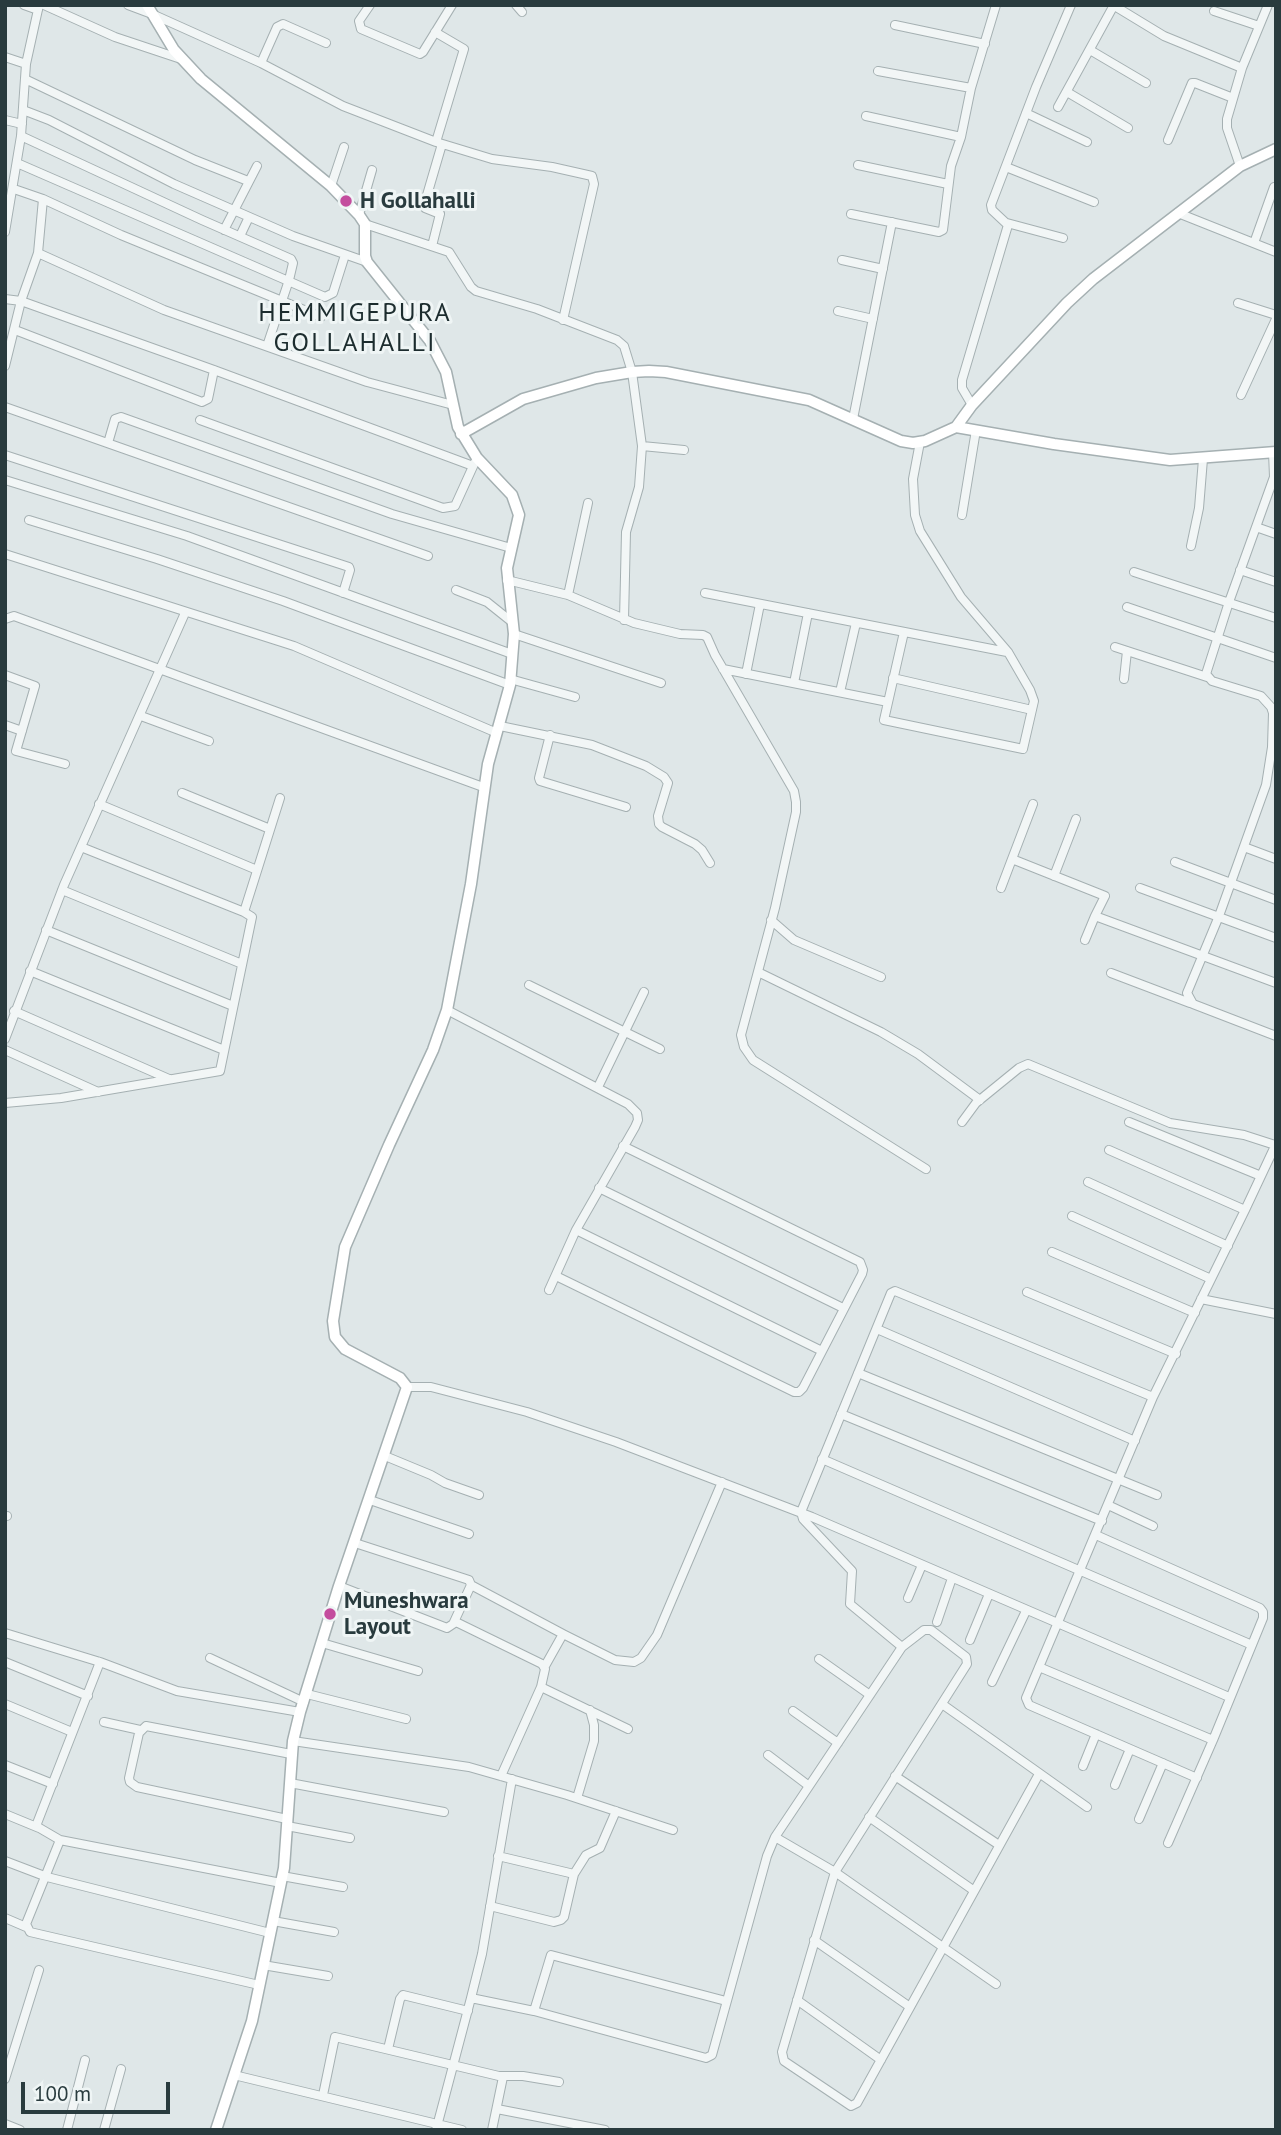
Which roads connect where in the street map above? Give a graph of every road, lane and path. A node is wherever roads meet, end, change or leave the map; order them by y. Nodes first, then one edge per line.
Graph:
1 (24, 5) edge
2 (128, 5) edge
3 (370, 5) edge
4 (452, 5) edge
5 (996, 5) edge
6 (1071, 5) edge
7 (1113, 5) edge
8 (1268, 5) edge
9 (40, 7) edge
10 (149, 9) edge
11 (1214, 11) dead end
12 (895, 25) dead end
13 (1259, 26) junction
14 (435, 32) junction
15 (326, 43) dead end
16 (985, 44) junction
17 (1090, 50) junction
18 (5, 57) edge
19 (181, 59) junction
20 (261, 63) junction
21 (26, 64) junction
22 (1242, 68) junction
23 (878, 71) dead end
24 (24, 79) junction
25 (1146, 83) dead end
26 (971, 88) junction
27 (1067, 92) junction
28 (1233, 98) junction
29 (1058, 107) dead end
30 (23, 110) junction
31 (1026, 113) junction
32 (866, 116) dead end
33 (5, 120) edge
34 (22, 124) junction
35 (1128, 128) dead end
36 (21, 136) junction
37 (961, 137) junction
38 (1168, 139) dead end
39 (1087, 142) dead end
40 (439, 143) junction
41 (344, 146) dead end
42 (1276, 149) edge
43 (18, 163) junction
44 (858, 165) dead end
45 (257, 166) dead end
46 (1241, 166) junction
47 (1006, 167) junction
48 (372, 170) dead end
49 (5, 178) edge
50 (248, 181) junction
51 (14, 184) junction
52 (948, 184) junction
53 (331, 186) junction
54 (1274, 187) dead end
55 (43, 199) junction
56 (1094, 202) dead end
57 (235, 210) junction
58 (1178, 213) junction
59 (851, 214) dead end
60 (249, 216) junction
61 (362, 220) junction
62 (892, 222) junction
63 (1007, 223) junction
64 (224, 230) junction
65 (5, 232) edge
66 (240, 236) junction
67 (1063, 238) dead end
68 (1254, 243) junction
69 (432, 246) junction
70 (1276, 252) edge
71 (38, 253) junction
72 (345, 254) junction
73 (842, 260) dead end
74 (367, 262) junction
75 (883, 269) junction
76 (289, 280) junction
77 (5, 299) edge
78 (21, 301) junction
79 (281, 302) junction
80 (1238, 303) dead end
81 (838, 311) dead end
82 (321, 317) dead end
83 (1276, 317) edge
84 (873, 319) junction
85 (563, 320) junction
86 (15, 330) junction
87 (267, 346) junction
88 (5, 366) edge
89 (214, 369) junction
90 (632, 372) junction
91 (1241, 395) dead end
92 (453, 405) junction
93 (972, 405) junction
94 (5, 407) edge
95 (853, 419) junction
96 (200, 420) dead end
97 (956, 427) junction
98 (976, 430) junction
99 (461, 434) junction
100 (920, 442) junction
101 (108, 443) junction
102 (642, 446) junction
103 (684, 450) dead end
104 (1274, 452) edge
105 (5, 455) edge
106 (1203, 459) junction
107 (475, 462) junction
108 (5, 480) edge
109 (1272, 495) edge
110 (588, 503) dead end
111 (962, 515) dead end
112 (29, 520) dead end
113 (1256, 527) junction
114 (1276, 534) edge
115 (1191, 546) dead end
116 (511, 548) junction
117 (5, 554) edge
118 (428, 556) dead end
119 (1240, 570) junction
120 (1134, 572) dead end
121 (507, 580) junction
122 (1276, 582) edge
123 (456, 590) dead end
124 (343, 593) junction
125 (705, 593) dead end
126 (568, 595) junction
127 (1228, 602) junction
128 (760, 604) junction
129 (1127, 607) dead end
130 (186, 613) junction
131 (808, 613) junction
132 (1276, 618) edge
133 (5, 619) edge
134 (624, 620) junction
135 (512, 622) junction
136 (856, 622) junction
137 (904, 632) junction
138 (514, 634) junction
139 (1217, 636) junction
140 (1115, 647) dead end
141 (1127, 651) junction
142 (1007, 652) junction
143 (512, 654) junction
144 (1276, 657) edge
145 (723, 669) junction
146 (160, 670) junction
147 (746, 674) junction
148 (5, 675) edge
149 (1207, 677) junction
150 (893, 678) junction
151 (1124, 679) dead end
152 (510, 682) junction
153 (661, 683) dead end
154 (794, 683) junction
155 (840, 692) junction
156 (575, 697) dead end
157 (888, 702) junction
158 (1032, 710) junction
159 (141, 716) junction
160 (5, 725) edge
161 (499, 729) junction
162 (22, 731) junction
163 (550, 736) junction
164 (209, 741) dead end
165 (65, 764) dead end
166 (1266, 785) junction
167 (483, 787) junction
168 (1276, 789) edge
169 (182, 793) dead end
170 (279, 797) dead end
171 (99, 804) junction
172 (1033, 804) dead end
173 (626, 807) dead end
174 (1076, 818) dead end
175 (270, 829) junction
176 (81, 847) junction
177 (1244, 847) junction
178 (1012, 859) junction
179 (1276, 859) edge
180 (1175, 862) dead end
181 (710, 863) dead end
182 (257, 870) junction
183 (1054, 876) junction
184 (1231, 883) junction
185 (1001, 888) dead end
186 (1140, 888) dead end
187 (62, 890) junction
188 (1276, 900) edge
189 (244, 912) junction
190 (1096, 916) junction
191 (1219, 916) junction
192 (771, 920) junction
193 (46, 930) junction
194 (1276, 939) edge
195 (1085, 940) dead end
196 (1203, 955) junction
197 (242, 964) junction
198 (30, 971) junction
199 (758, 972) junction
200 (1111, 974) dead end
201 (881, 977) dead end
202 (1276, 983) edge
203 (529, 985) dead end
204 (644, 992) dead end
205 (1193, 1004) junction
206 (233, 1006) junction
207 (447, 1010) junction
208 (14, 1011) junction
209 (625, 1032) junction
210 (1276, 1036) edge
211 (5, 1039) edge
212 (660, 1049) dead end
213 (5, 1050) edge
214 (224, 1050) junction
215 (171, 1080) junction
216 (598, 1087) junction
217 (98, 1091) junction
218 (979, 1100) junction
219 (5, 1103) edge
220 (962, 1122) dead end
221 (1129, 1122) dead end
222 (1276, 1144) edge
223 (624, 1146) junction
224 (1109, 1150) dead end
225 (926, 1169) dead end
226 (1261, 1176) junction
227 (1088, 1182) dead end
228 (599, 1188) junction
229 (1245, 1210) junction
230 (1072, 1216) dead end
231 (576, 1230) junction
232 (1228, 1246) junction
233 (1052, 1252) dead end
234 (556, 1276) junction
235 (1211, 1279) junction
236 (549, 1290) dead end
237 (1027, 1292) dead end
238 (1201, 1299) junction
239 (844, 1308) junction
240 (1195, 1313) junction
241 (1276, 1314) edge
242 (877, 1329) junction
243 (822, 1351) junction
244 (1175, 1354) junction
245 (858, 1373) junction
246 (407, 1387) junction
247 (1153, 1397) junction
248 (841, 1414) junction
249 (1135, 1441) junction
250 (385, 1456) junction
251 (822, 1459) junction
252 (1118, 1478) junction
253 (722, 1482) junction
254 (479, 1495) dead end
255 (1157, 1495) dead end
256 (370, 1500) junction
257 (1108, 1506) junction
258 (801, 1512) junction
259 (1102, 1521) junction
260 (1153, 1526) dead end
261 (469, 1534) dead end
262 (1096, 1535) junction
263 (355, 1543) junction
264 (922, 1565) junction
265 (1081, 1570) junction
266 (952, 1578) junction
267 (471, 1585) junction
268 (340, 1586) junction
269 (989, 1594) junction
270 (908, 1598) dead end
271 (1026, 1611) junction
272 (454, 1622) junction
273 (937, 1622) dead end
274 (1058, 1625) junction
275 (5, 1633) edge
276 (563, 1634) junction
277 (970, 1640) dead end
278 (322, 1643) junction
279 (1252, 1645) junction
280 (902, 1647) junction
281 (210, 1657) dead end
282 (819, 1659) dead end
283 (5, 1662) edge
284 (100, 1662) junction
285 (545, 1666) junction
286 (1039, 1667) junction
287 (418, 1671) dead end
288 (992, 1682) dead end
289 (541, 1687) junction
290 (870, 1695) junction
291 (88, 1696) junction
292 (1230, 1697) junction
293 (304, 1703) junction
294 (5, 1704) edge
295 (942, 1704) junction
296 (590, 1710) junction
297 (793, 1711) dead end
298 (406, 1719) dead end
299 (104, 1722) dead end
300 (628, 1729) dead end
301 (140, 1730) junction
302 (72, 1732) junction
303 (1096, 1734) junction
304 (1213, 1740) junction
305 (293, 1741) junction
306 (838, 1743) junction
307 (1130, 1749) junction
308 (292, 1754) junction
309 (768, 1755) dead end
310 (1163, 1763) junction
311 (5, 1765) edge
312 (1083, 1766) dead end
313 (1039, 1774) junction
314 (501, 1776) junction
315 (895, 1776) junction
316 (1198, 1778) junction
317 (512, 1779) junction
318 (290, 1783) junction
319 (53, 1784) junction
320 (1115, 1785) dead end
321 (809, 1786) junction
322 (577, 1798) junction
323 (1087, 1807) dead end
324 (617, 1811) junction
325 (444, 1812) dead end
326 (5, 1814) edge
327 (869, 1817) junction
328 (1139, 1819) dead end
329 (287, 1823) junction
330 (39, 1828) junction
331 (673, 1830) dead end
332 (775, 1837) junction
333 (350, 1838) dead end
334 (60, 1840) junction
335 (1168, 1843) dead end
336 (999, 1845) junction
337 (498, 1856) junction
338 (5, 1861) edge
339 (835, 1872) junction
340 (574, 1874) junction
341 (47, 1877) junction
342 (282, 1879) junction
343 (343, 1887) dead end
344 (973, 1890) junction
345 (490, 1906) junction
346 (5, 1918) edge
347 (273, 1921) junction
348 (26, 1927) junction
349 (334, 1932) dead end
350 (270, 1933) junction
351 (814, 1940) junction
352 (942, 1947) junction
353 (264, 1965) junction
354 (39, 1970) dead end
355 (328, 1976) dead end
356 (996, 1984) dead end
357 (259, 1985) junction
358 (471, 1998) junction
359 (797, 2000) junction
360 (726, 2001) junction
361 (910, 2007) junction
362 (468, 2011) junction
363 (534, 2011) junction
364 (388, 2049) junction
365 (85, 2060) dead end
366 (881, 2060) junction
367 (453, 2064) junction
368 (121, 2069) dead end
369 (234, 2075) junction
370 (499, 2076) junction
371 (5, 2079) edge
372 (559, 2082) dead end
373 (323, 2095) junction
374 (496, 2109) junction
375 (5, 2124) edge
376 (437, 2127) edge
377 (20, 2130) edge
378 (67, 2130) edge
379 (104, 2130) edge
380 (216, 2130) edge
381 (462, 2130) edge
382 (492, 2130) edge
383 (605, 2130) edge

1 - 9 street
2 - 10 street
3 - 14 street
4 - 14 street
5 - 16 street
6 - 31 street
7 - 17 street
7 - 22 street
8 - 13 street
9 - 19 street
9 - 21 street
10 - 19 street
10 - 20 street
11 - 13 street
12 - 16 street
13 - 22 street
14 - 40 street
15 - 20 street
16 - 26 street
17 - 25 street
17 - 27 street
18 - 21 street
19 - 53 street
20 - 40 street
21 - 24 street
22 - 28 street
23 - 26 street
24 - 30 street
24 - 50 street
26 - 37 street
27 - 29 street
27 - 35 street
28 - 38 street
28 - 46 street
30 - 34 street
30 - 57 street
31 - 39 street
31 - 47 street
32 - 37 street
33 - 34 street
34 - 36 street
36 - 43 street
36 - 64 street
37 - 52 street
40 - 69 street
40 - 85 street
41 - 53 street
42 - 46 street
43 - 51 street
43 - 76 street
44 - 52 street
45 - 50 street
46 - 58 street
47 - 56 street
47 - 63 street
48 - 61 street
49 - 51 street
50 - 57 street
51 - 55 street
51 - 65 street
52 - 62 street
53 - 61 street
54 - 68 street
55 - 71 street
55 - 79 street
57 - 60 street
57 - 64 street
58 - 68 street
58 - 93 street
59 - 62 street
60 - 66 street
60 - 72 street
61 - 69 street
61 - 74 street
62 - 75 street
63 - 67 street
63 - 93 street
64 - 66 street
66 - 76 street
68 - 70 street
69 - 85 street
71 - 78 street
71 - 87 street
72 - 74 street
72 - 76 street
73 - 75 street
74 - 92 street
75 - 84 street
76 - 79 street
77 - 78 street
78 - 86 street
78 - 89 street
79 - 82 street
79 - 87 street
80 - 83 street
81 - 84 street
83 - 91 street
84 - 95 street
85 - 90 street
86 - 88 street
86 - 89 street
87 - 92 street
89 - 107 street
90 - 95 street
90 - 99 street
90 - 102 street
92 - 99 street
93 - 97 street
94 - 101 street
95 - 100 street
96 - 107 street
97 - 98 street
97 - 100 street
98 - 106 street
98 - 111 street
99 - 107 street
100 - 142 street
101 - 116 street
101 - 118 street
102 - 103 street
102 - 134 street
104 - 106 street
104 - 109 street
105 - 124 street
106 - 115 street
107 - 116 street
108 - 124 street
109 - 113 street
110 - 126 street
112 - 152 street
113 - 114 street
113 - 119 street
116 - 121 street
117 - 130 street
119 - 122 street
119 - 127 street
120 - 127 street
121 - 126 street
121 - 135 street
123 - 135 street
124 - 143 street
125 - 128 street
126 - 134 street
127 - 132 street
127 - 139 street
128 - 131 street
128 - 147 street
129 - 139 street
130 - 146 street
130 - 161 street
131 - 136 street
131 - 154 street
133 - 146 street
134 - 145 street
135 - 138 street
136 - 137 street
136 - 155 street
137 - 142 street
137 - 150 street
138 - 143 street
138 - 153 street
139 - 144 street
139 - 149 street
140 - 141 street
141 - 149 street
141 - 151 street
142 - 158 street
143 - 152 street
145 - 147 street
145 - 192 street
146 - 159 street
146 - 167 street
147 - 154 street
148 - 162 street
149 - 166 street
150 - 157 street
150 - 158 street
152 - 156 street
152 - 161 street
154 - 155 street
155 - 157 street
157 - 158 street
159 - 164 street
159 - 171 street
160 - 162 street
161 - 163 street
161 - 167 street
162 - 165 street
163 - 173 street
163 - 181 street
166 - 168 street
166 - 177 street
167 - 207 street
169 - 175 street
170 - 175 street
171 - 176 street
171 - 182 street
172 - 178 street
174 - 183 street
175 - 182 street
176 - 187 street
176 - 189 street
177 - 179 street
177 - 184 street
178 - 183 street
178 - 185 street
180 - 184 street
182 - 189 street
183 - 190 street
184 - 188 street
184 - 191 street
186 - 191 street
187 - 193 street
187 - 197 street
189 - 197 street
190 - 195 street
190 - 196 street
191 - 194 street
191 - 196 street
192 - 199 street
192 - 201 street
193 - 198 street
193 - 206 street
196 - 202 street
196 - 205 street
197 - 206 street
198 - 208 street
198 - 214 street
199 - 218 street
199 - 225 street
200 - 205 street
203 - 209 street
204 - 209 street
205 - 210 street
206 - 214 street
207 - 216 street
207 - 246 street
208 - 211 street
208 - 215 street
209 - 212 street
209 - 216 street
213 - 217 street
214 - 215 street
215 - 217 street
216 - 223 street
217 - 219 street
218 - 220 street
218 - 222 street
221 - 226 street
222 - 226 street
223 - 228 street
223 - 239 street
224 - 229 street
226 - 229 street
227 - 232 street
228 - 231 street
228 - 239 street
229 - 232 street
230 - 235 street
231 - 234 street
231 - 243 street
232 - 235 street
233 - 240 street
234 - 236 street
234 - 243 street
235 - 238 street
237 - 244 street
238 - 240 street
238 - 241 street
239 - 243 street
240 - 244 street
242 - 245 street
242 - 247 street
242 - 249 street
244 - 247 street
245 - 248 street
245 - 252 street
246 - 250 street
246 - 253 street
247 - 249 street
248 - 251 street
248 - 259 street
249 - 252 street
250 - 254 street
250 - 256 street
251 - 258 street
251 - 265 street
252 - 255 street
252 - 257 street
253 - 258 street
253 - 276 street
256 - 261 street
256 - 263 street
257 - 259 street
257 - 260 street
258 - 264 street
258 - 280 street
259 - 262 street
262 - 265 street
262 - 279 street
263 - 267 street
263 - 268 street
264 - 266 street
264 - 270 street
265 - 274 street
265 - 279 street
266 - 269 street
266 - 273 street
267 - 272 street
267 - 276 street
268 - 272 street
268 - 278 street
269 - 271 street
269 - 277 street
271 - 274 street
271 - 288 street
272 - 285 street
274 - 286 street
274 - 292 street
275 - 284 street
276 - 285 street
278 - 287 street
278 - 293 street
279 - 292 street
280 - 290 street
280 - 295 street
281 - 293 street
282 - 290 street
283 - 291 street
284 - 291 street
284 - 293 street
285 - 289 street
286 - 303 street
286 - 304 street
289 - 296 street
289 - 314 street
290 - 306 street
291 - 302 street
292 - 304 street
293 - 298 street
293 - 305 street
294 - 302 street
295 - 313 street
295 - 315 street
296 - 300 street
296 - 322 street
297 - 306 street
299 - 301 street
301 - 308 street
301 - 329 street
302 - 319 street
303 - 307 street
303 - 312 street
304 - 316 street
305 - 308 street
305 - 314 street
306 - 321 street
307 - 310 street
307 - 320 street
308 - 318 street
309 - 321 street
310 - 316 street
310 - 328 street
311 - 319 street
313 - 323 street
313 - 336 street
314 - 317 street
315 - 327 street
315 - 336 street
316 - 335 street
317 - 322 street
317 - 337 street
318 - 325 street
318 - 329 street
319 - 330 street
321 - 332 street
322 - 324 street
324 - 331 street
324 - 340 street
326 - 330 street
327 - 339 street
327 - 344 street
329 - 333 street
329 - 342 street
330 - 334 street
332 - 339 street
332 - 360 street
334 - 341 street
334 - 342 street
336 - 344 street
337 - 340 street
337 - 345 street
338 - 341 street
339 - 351 street
339 - 352 street
340 - 345 street
341 - 348 street
341 - 350 street
342 - 343 street
342 - 347 street
344 - 352 street
345 - 358 street
346 - 348 street
347 - 349 street
347 - 350 street
348 - 357 street
350 - 353 street
351 - 359 street
351 - 361 street
352 - 356 street
352 - 361 street
353 - 355 street
353 - 357 street
354 - 371 street
357 - 369 street
358 - 362 street
358 - 363 street
359 - 366 street
359 - 366 street
360 - 363 street
360 - 363 street
361 - 366 street
362 - 364 street
362 - 367 street
364 - 367 street
364 - 373 street
365 - 378 street
367 - 370 street
367 - 376 street
368 - 379 street
369 - 373 street
369 - 380 street
370 - 372 street
370 - 374 street
373 - 376 street
374 - 382 street
374 - 383 street
375 - 377 street
376 - 381 street

